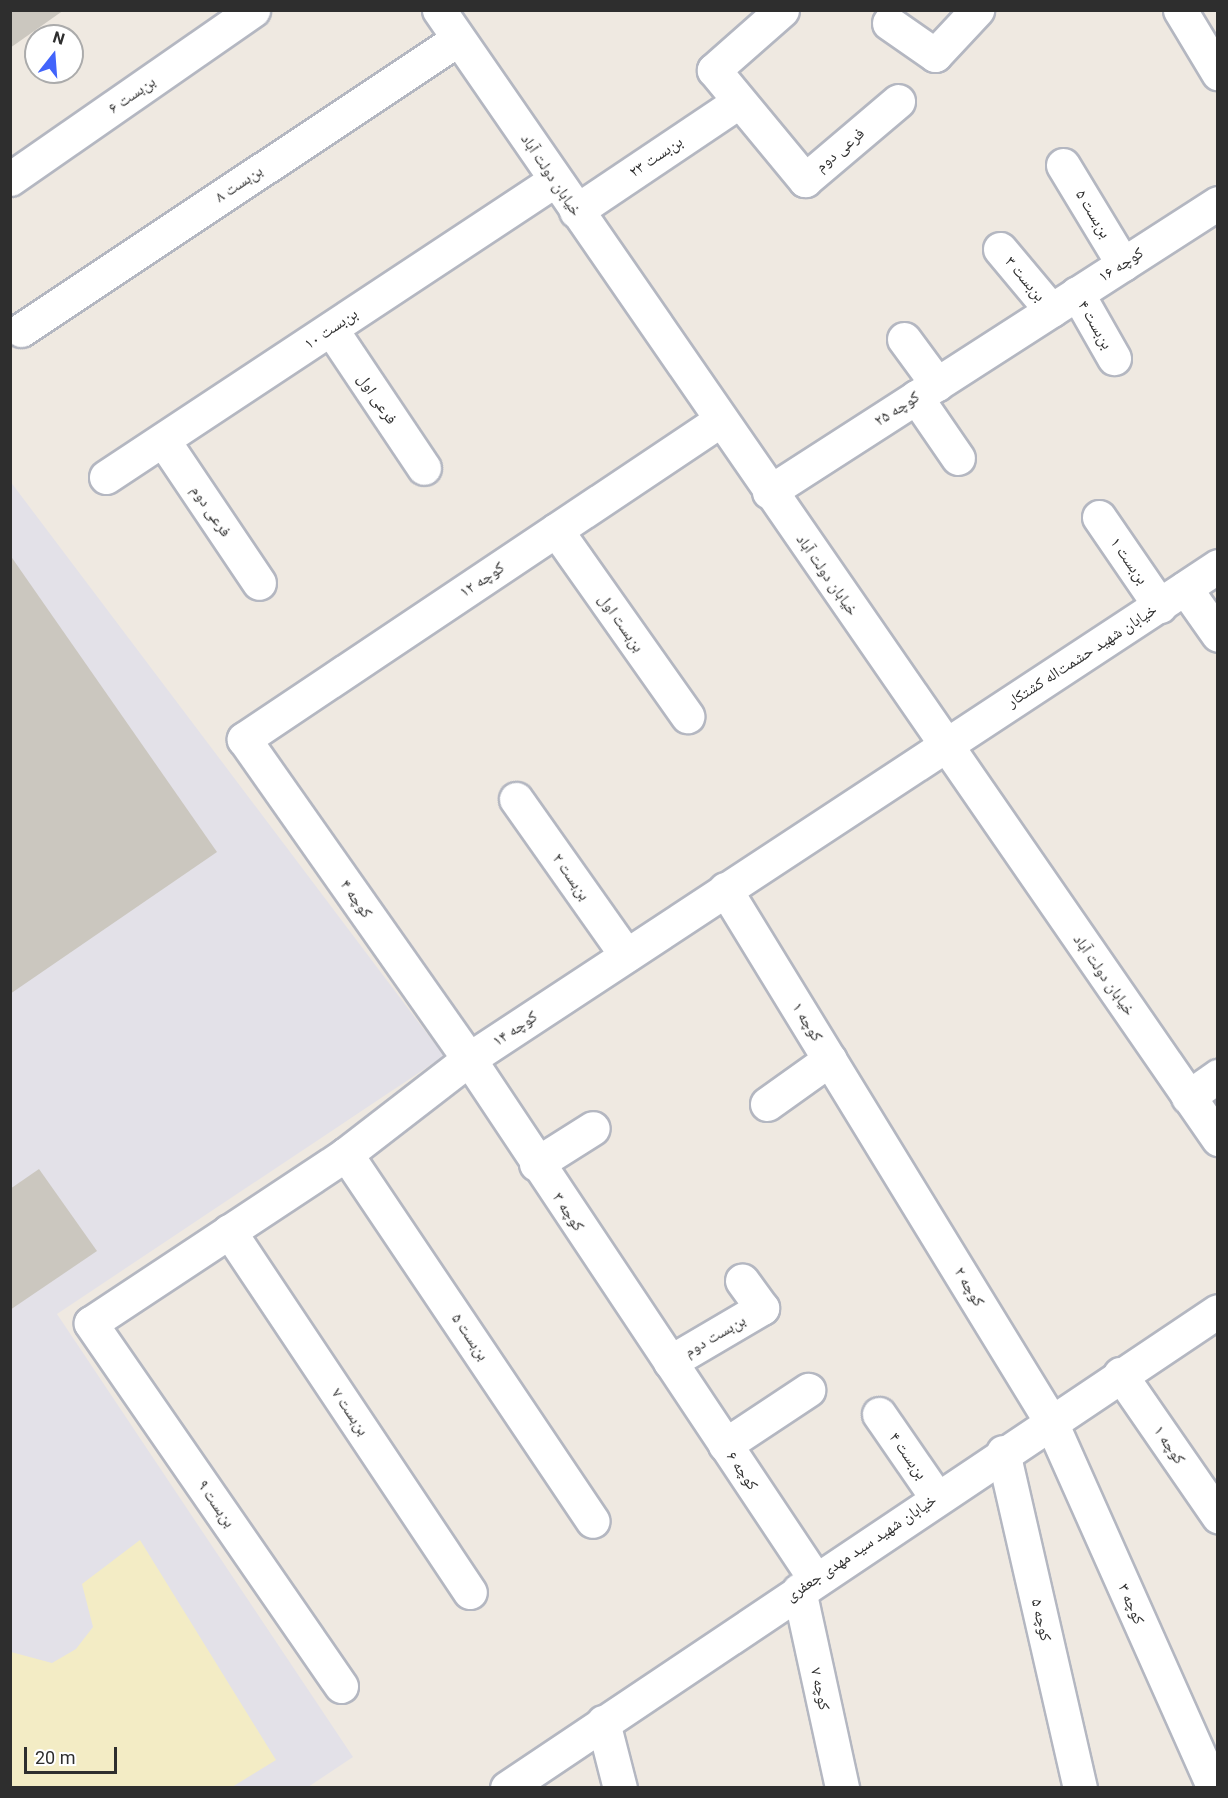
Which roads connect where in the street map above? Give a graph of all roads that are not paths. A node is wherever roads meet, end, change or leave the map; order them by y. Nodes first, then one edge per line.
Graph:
1 (253, 10) edge
2 (439, 10) edge
3 (782, 10) edge
4 (978, 10) edge
5 (1180, 10) edge
6 (889, 23) dead end
7 (458, 39) junction
8 (1218, 73) edge
9 (898, 100) dead end
10 (737, 103) junction
11 (1063, 165) dead end
12 (10, 180) edge
13 (555, 180) junction
14 (1218, 203) edge
15 (576, 211) junction
16 (1000, 249) dead end
17 (1123, 264) junction
18 (1051, 310) junction
19 (331, 329) junction
20 (21, 330) dead end
21 (904, 339) dead end
22 (1114, 358) dead end
23 (926, 390) junction
24 (719, 421) junction
25 (163, 440) junction
26 (958, 458) dead end
27 (424, 468) dead end
28 (106, 477) dead end
29 (769, 492) junction
30 (1099, 517) dead end
31 (556, 530) junction
32 (1218, 566) edge
33 (259, 583) dead end
34 (1173, 597) junction
35 (1218, 635) edge
36 (687, 716) dead end
37 (244, 739) joint
38 (944, 743) junction
39 (516, 799) dead end
40 (725, 889) junction
41 (626, 955) junction
42 (469, 1059) junction
43 (830, 1059) junction
44 (1218, 1076) edge
45 (1188, 1097) junction
46 (767, 1104) dead end
47 (593, 1128) dead end
48 (1218, 1138) edge
49 (346, 1154) junction
50 (888, 1154) joint
51 (536, 1164) junction
52 (229, 1231) junction
53 (742, 1280) dead end
54 (1218, 1311) edge
55 (91, 1323) joint
56 (670, 1362) junction
57 (1120, 1374) junction
58 (808, 1390) dead end
59 (879, 1414) dead end
60 (1050, 1420) junction
61 (725, 1445) junction
62 (1003, 1452) junction
63 (937, 1498) junction
64 (1218, 1516) edge
65 (593, 1521) dead end
66 (807, 1584) junction
67 (470, 1592) dead end
68 (341, 1686) dead end
69 (603, 1722) junction
70 (507, 1788) edge
71 (620, 1788) edge
72 (842, 1788) edge
73 (1080, 1788) edge
74 (1214, 1788) edge

1 - 12 street, بن‌بست ۶
2 - 7 street, خیابان دولت آباد
3 - 10 street
4 - 6 street
5 - 8 street
7 - 13 street, خیابان دولت آباد
7 - 20 street, بن‌بست ۸
9 - 10 street, فرعی دوم
10 - 15 street, بن‌بست ۲۳
11 - 17 street, بن‌بست ۵
13 - 15 street, خیابان دولت آباد
13 - 19 street, بن‌بست ۱۰
14 - 17 street, کوچه ۱۶
15 - 24 street, خیابان دولت آباد
16 - 18 street, بن‌بست ۳
17 - 18 street, کوچه ۱۶
18 - 22 street, بن‌بست ۴
18 - 23 street, کوچه ۲۵
19 - 25 street, بن‌بست ۱۰
19 - 27 street, فرعی اول
21 - 23 street
23 - 26 street
23 - 29 street, کوچه ۲۵
24 - 29 street, خیابان دولت آباد
24 - 31 street, کوچه ۱۲
25 - 28 street, بن‌بست ۱۰
25 - 33 street, فرعی دوم
29 - 38 street, خیابان دولت آباد
30 - 34 street, بن‌بست ۱
31 - 36 street, بن‌بست اول
31 - 37 street, کوچه ۱۲
32 - 34 street, خیابان شهید حشمت‌اله کشتکار
34 - 35 street
34 - 38 street, خیابان شهید حشمت‌اله کشتکار
37 - 42 street, کوچه ۴
38 - 40 street, کوچه ۱۴
38 - 45 street, خیابان دولت آباد
39 - 41 street, بن‌بست ۲
40 - 41 street, کوچه ۱۴
40 - 43 street, کوچه ۱
41 - 42 street, کوچه ۱۴
42 - 49 street, کوچه ۱۴
42 - 51 street, کوچه ۳
43 - 46 street
43 - 50 street, کوچه ۱
44 - 45 street
45 - 48 street, خیابان دولت آباد
47 - 51 street
49 - 52 street, کوچه ۱۴
49 - 65 street, بن‌بست ۵
50 - 60 street, کوچه ۲
51 - 56 street, کوچه ۳
52 - 55 street, کوچه ۱۴
52 - 67 street, بن‌بست ۷
53 - 56 street, بن‌بست دوم
54 - 57 street, خیابان شهید سید مهدی جعفری
55 - 68 street, بن‌بست ۹
56 - 61 street, کوچه ۶
57 - 60 street, خیابان شهید سید مهدی جعفری
57 - 64 street, کوچه ۱
58 - 61 street
59 - 63 street, بن‌بست ۴
60 - 62 street, خیابان شهید سید مهدی جعفری
60 - 74 street, کوچه ۳
61 - 66 street, کوچه ۶
62 - 63 street, خیابان شهید سید مهدی جعفری
62 - 73 street, کوچه ۵
63 - 66 street, خیابان شهید سید مهدی جعفری
66 - 69 street, خیابان شهید سید مهدی جعفری
66 - 72 street, کوچه ۷
69 - 70 street, خیابان شهید سید مهدی جعفری
69 - 71 street

